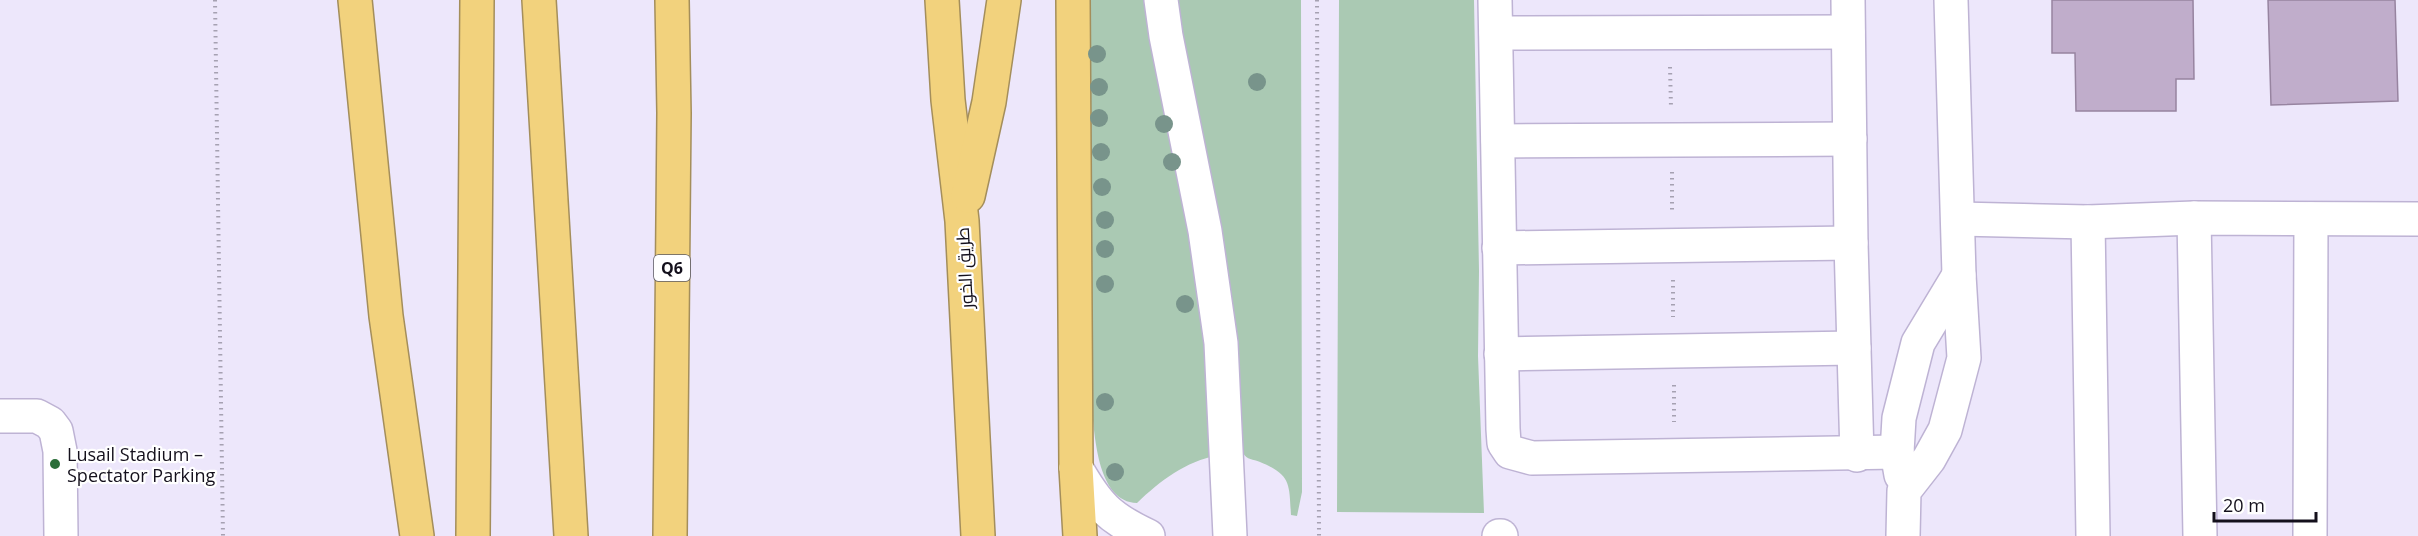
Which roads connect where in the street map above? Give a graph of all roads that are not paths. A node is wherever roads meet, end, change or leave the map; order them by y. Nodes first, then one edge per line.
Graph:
1 (355, 0) edge
2 (477, 0) edge
3 (539, 0) edge
4 (672, 0) edge
5 (942, 0) edge
6 (1004, 0) edge
7 (1073, 0) edge
8 (1161, 0) edge
9 (1495, 0) edge
10 (1848, 0) edge
11 (1951, 0) edge
12 (1848, 32) junction
13 (1496, 33) junction
14 (1850, 139) junction
15 (1498, 141) junction
16 (2194, 218) junction
17 (1959, 219) junction
18 (2311, 219) junction
19 (2418, 219) edge
20 (962, 221) junction
21 (2088, 222) junction
22 (2418, 237) edge
23 (1851, 243) junction
24 (1498, 248) junction
25 (1959, 275) junction
26 (1854, 348) junction
27 (1501, 354) junction
28 (0, 416) edge
29 (1897, 452) junction
30 (1857, 454) junction
31 (1077, 468) junction
32 (1904, 491) junction
33 (61, 536) edge
34 (417, 536) edge
35 (473, 536) edge
36 (571, 536) edge
37 (670, 536) edge
38 (978, 536) edge
39 (1080, 536) edge
40 (1148, 536) edge
41 (1230, 536) edge
42 (1903, 536) edge
43 (2094, 536) edge
44 (2200, 536) edge
45 (2310, 536) edge

1 - 34 highway
2 - 35 highway
3 - 36 highway
4 - 37 highway, Q6
5 - 20 highway, طريق الخور
6 - 20 highway
7 - 31 highway
8 - 41 street
9 - 13 street
10 - 12 street
11 - 17 street
12 - 13 street
12 - 14 street
13 - 15 street
14 - 15 street
14 - 23 street
15 - 24 street
16 - 18 street
16 - 21 street
16 - 44 street
17 - 21 street
17 - 25 street
18 - 19 street
18 - 45 street
19 - 22 street
20 - 38 highway, طريق الخور
21 - 43 street
23 - 24 street
23 - 26 street
24 - 27 street
25 - 29 street
25 - 32 street
26 - 27 street
26 - 30 street
27 - 30 street
28 - 33 street
29 - 30 street
29 - 32 street
31 - 39 highway
31 - 40 street
32 - 42 street

